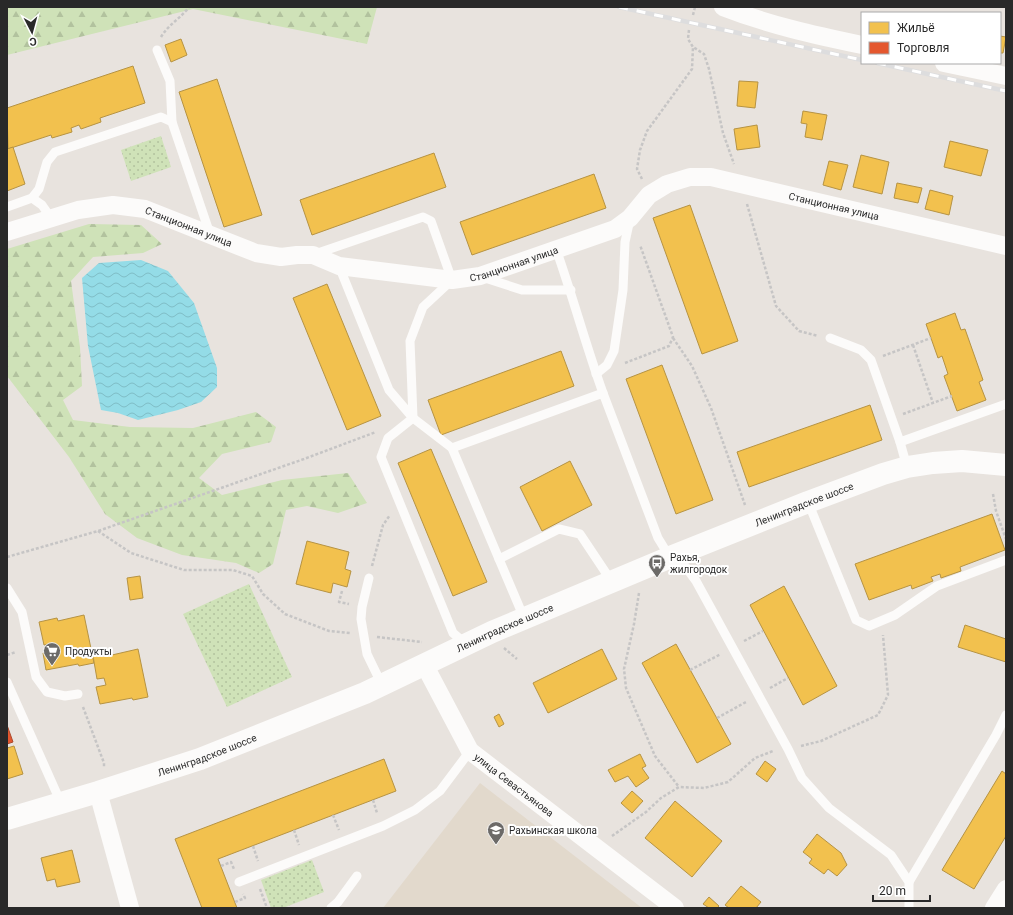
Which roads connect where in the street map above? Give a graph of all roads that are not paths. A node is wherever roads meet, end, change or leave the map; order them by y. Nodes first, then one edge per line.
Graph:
1 (723, 7) edge
2 (861, 45) edge
3 (157, 50) road end
4 (949, 64) edge
5 (1006, 76) edge
6 (172, 122) junction
7 (32, 198) junction
8 (7, 207) edge
9 (51, 218) junction
10 (630, 218) junction
11 (7, 232) edge
12 (210, 234) junction
13 (1006, 246) edge
14 (556, 249) junction
15 (313, 255) junction
16 (339, 266) junction
17 (480, 276) junction
18 (452, 280) junction
19 (571, 290) junction
20 (830, 338) road end
21 (596, 374) junction
22 (603, 393) junction
23 (1006, 404) edge
24 (413, 418) junction
25 (900, 442) junction
26 (452, 448) junction
27 (1006, 465) edge
28 (907, 467) junction
29 (808, 502) junction
30 (673, 556) junction
31 (499, 560) junction
32 (1006, 560) edge
33 (369, 578) road end
34 (612, 582) junction
35 (7, 588) edge
36 (524, 618) junction
37 (466, 644) junction
38 (424, 664) junction
39 (7, 682) edge
40 (382, 685) junction
41 (78, 694) road end
42 (1006, 715) edge
43 (470, 751) junction
44 (98, 792) junction
45 (60, 803) junction
46 (7, 819) edge
47 (357, 876) dead end
48 (238, 882) dead end
49 (909, 882) junction
50 (1006, 889) edge
51 (130, 908) edge
52 (331, 908) edge
53 (673, 908) edge
54 (909, 908) edge
55 (994, 908) edge

1 - 2 street
3 - 6 lane
4 - 5 street
6 - 7 lane
6 - 12 lane
7 - 8 lane
7 - 9 lane
9 - 11 street, Станционная улица
9 - 12 street, Станционная улица
10 - 13 street, Станционная улица
10 - 14 street, Станционная улица
10 - 21 lane
12 - 15 street, Станционная улица
14 - 17 street, Станционная улица
14 - 19 lane
15 - 16 street, Станционная улица
15 - 18 lane
16 - 18 street, Станционная улица
16 - 24 lane
17 - 18 street, Станционная улица
17 - 19 lane
18 - 24 lane
19 - 21 lane
20 - 25 lane
21 - 22 lane
22 - 26 lane
22 - 30 lane
23 - 25 lane
24 - 26 lane
24 - 37 lane
25 - 28 lane
26 - 31 lane
27 - 28 street, Ленинградское шоссе
28 - 29 street, Ленинградское шоссе
29 - 30 street, Ленинградское шоссе
29 - 32 lane
30 - 34 street, Ленинградское шоссе
30 - 49 lane
31 - 34 lane
31 - 36 lane
33 - 40 lane
34 - 36 street, Ленинградское шоссе
35 - 41 lane
36 - 37 street, Ленинградское шоссе
37 - 38 street, Ленинградское шоссе
38 - 40 street, Ленинградское шоссе
38 - 43 street, улица Севастьянова
39 - 45 lane
40 - 44 street, Ленинградское шоссе
42 - 49 lane
43 - 48 lane
43 - 53 street, улица Севастьянова
44 - 45 street, Ленинградское шоссе
44 - 51 street
45 - 46 street, Ленинградское шоссе
47 - 52 lane
49 - 54 lane
50 - 55 street

